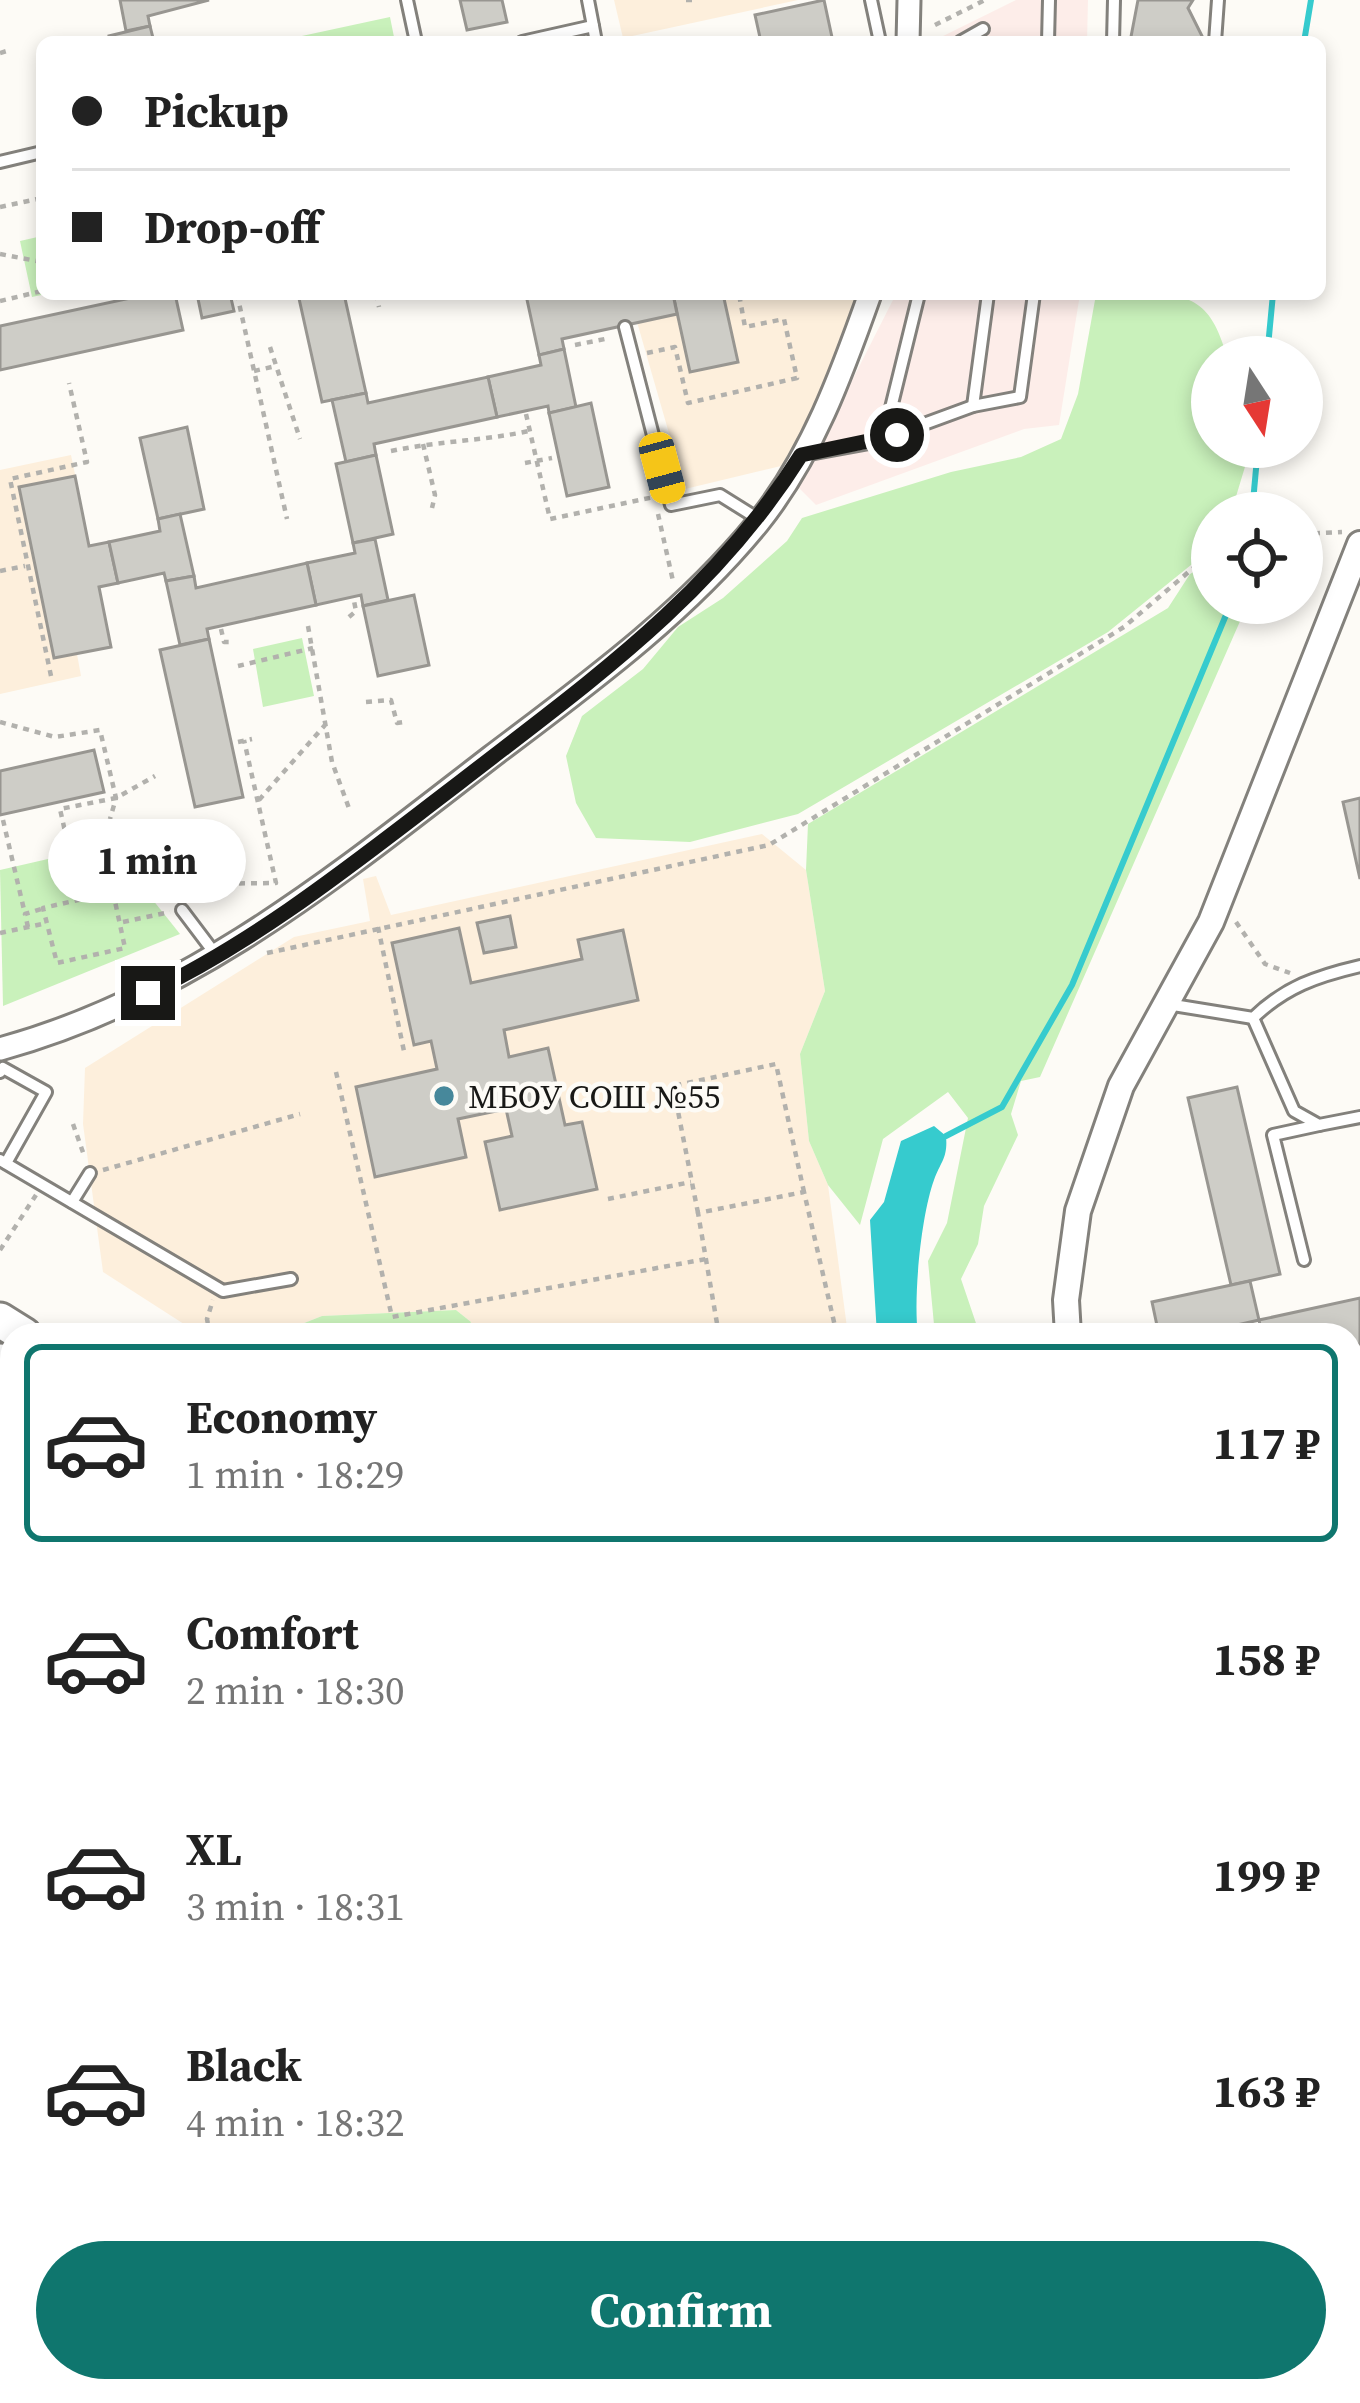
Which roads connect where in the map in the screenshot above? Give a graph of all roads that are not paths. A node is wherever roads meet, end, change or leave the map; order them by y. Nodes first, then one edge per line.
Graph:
1 (407, 0) edge
2 (588, 0) edge
3 (871, 0) edge
4 (909, 0) edge
5 (1049, 0) edge
6 (1114, 0) edge
7 (1218, 0) edge
8 (593, 26) junction
9 (983, 29) dead end
10 (415, 36) edge
11 (549, 36) edge
12 (595, 36) edge
13 (879, 36) edge
14 (908, 36) edge
15 (971, 36) edge
16 (1048, 36) edge
17 (1113, 36) edge
18 (1215, 36) edge
19 (36, 153) edge
20 (0, 162) edge
21 (868, 300) edge
22 (918, 300) edge
23 (987, 300) edge
24 (1033, 300) edge
25 (626, 330) road end
26 (973, 406) junction
27 (897, 435) junction
28 (801, 455) junction
29 (760, 520) junction
30 (1356, 546) edge
31 (182, 910) dead end
32 (218, 957) junction
33 (1360, 966) edge
34 (1167, 1004) junction
35 (1253, 1018) junction
36 (0, 1049) edge
37 (0, 1072) edge
38 (1360, 1117) edge
39 (1319, 1125) junction
40 (3, 1162) edge
41 (90, 1173) road end
42 (72, 1202) junction
43 (1304, 1260) dead end
44 (290, 1279) dead end
45 (1067, 1323) edge

1 - 10 lane
2 - 8 lane
3 - 13 lane
4 - 14 street
5 - 16 lane
6 - 17 lane
7 - 18 lane
8 - 11 lane
8 - 12 lane
9 - 15 lane
19 - 20 lane
21 - 28 street
22 - 27 lane
23 - 26 lane
24 - 26 lane
25 - 29 lane
26 - 27 lane
27 - 28 lane
28 - 29 street
29 - 32 street
30 - 34 street
31 - 32 lane
32 - 36 street
33 - 35 lane
34 - 35 lane
34 - 45 street
35 - 39 lane
37 - 40 lane
38 - 39 lane
39 - 43 lane
40 - 42 lane
41 - 42 lane
42 - 44 lane

